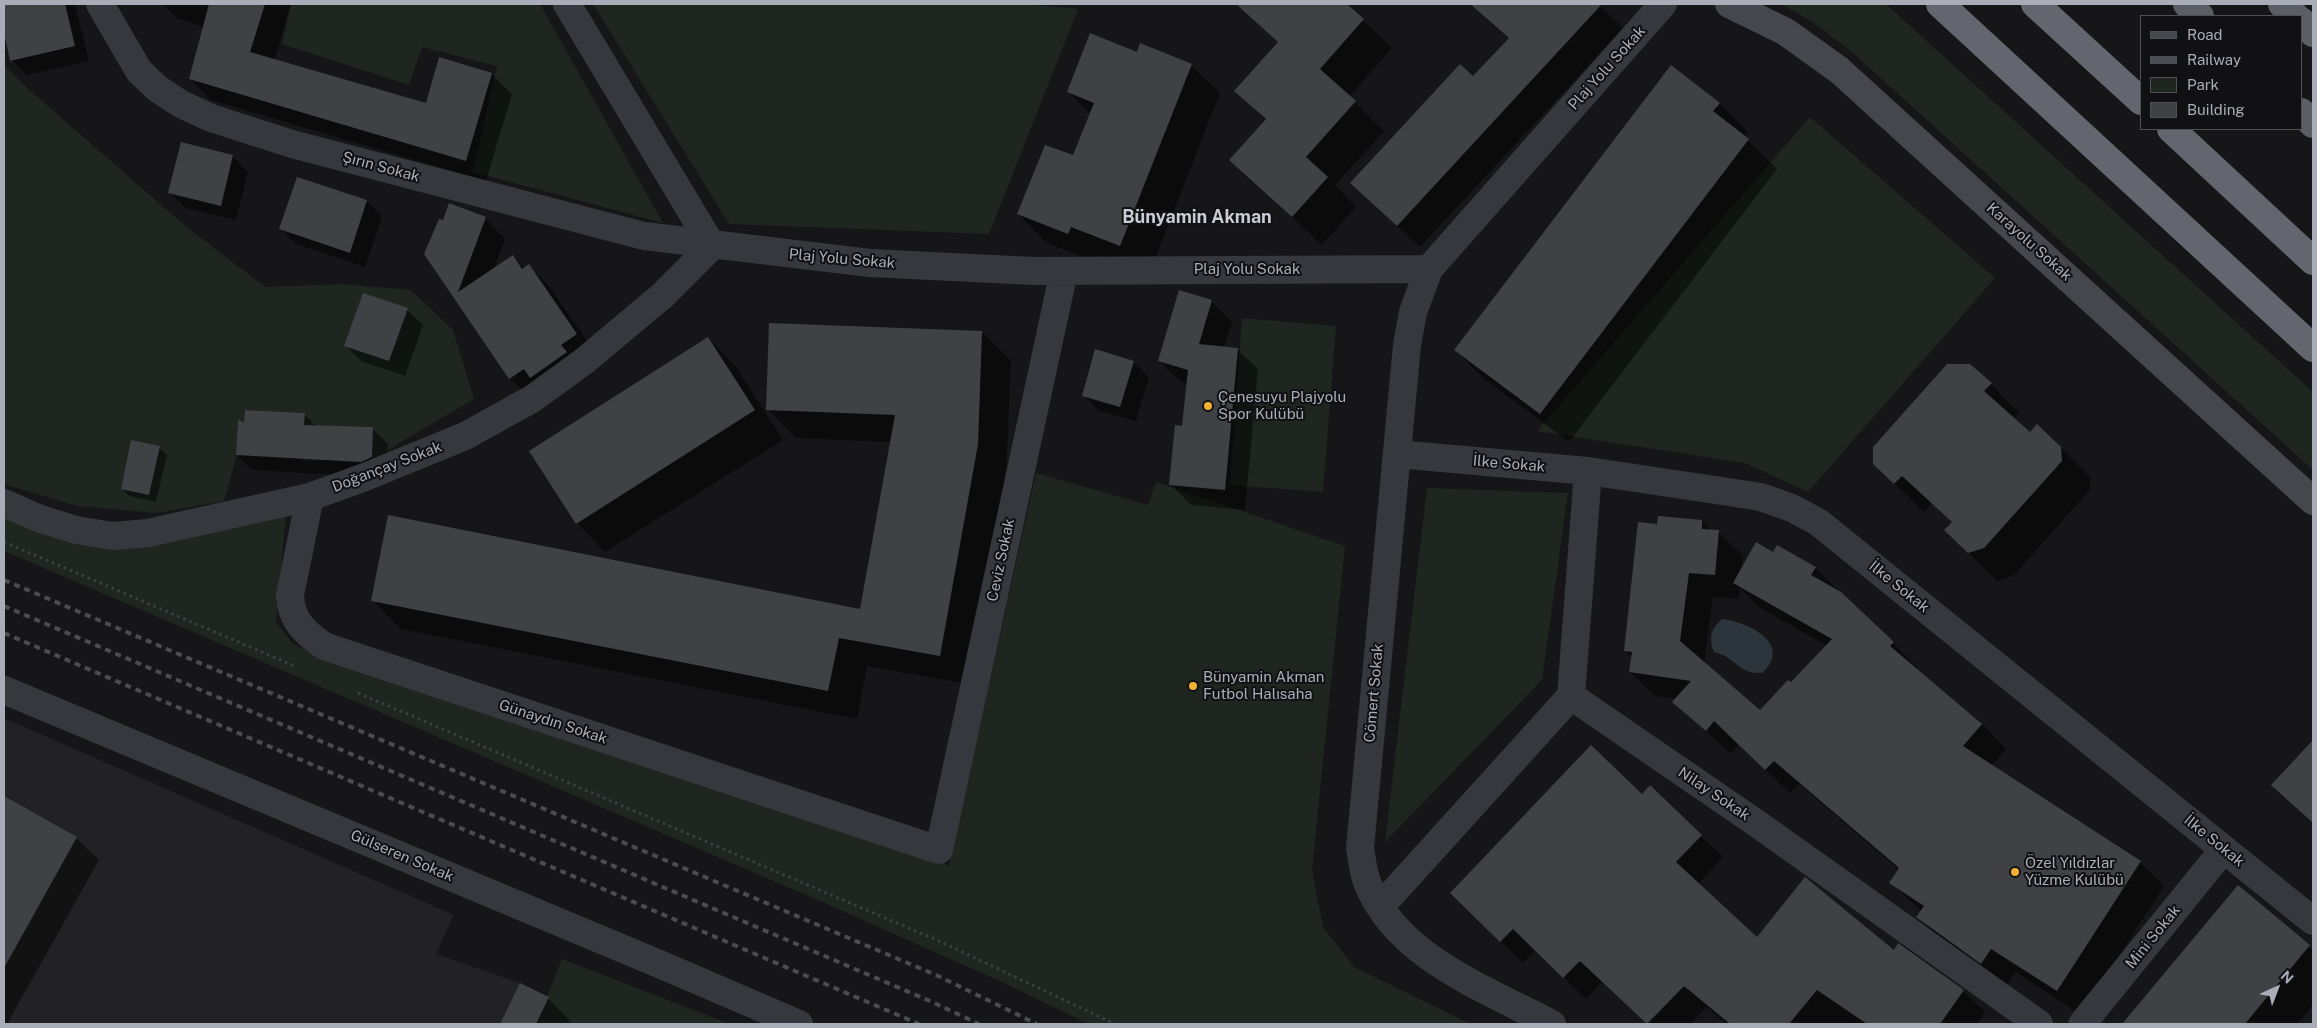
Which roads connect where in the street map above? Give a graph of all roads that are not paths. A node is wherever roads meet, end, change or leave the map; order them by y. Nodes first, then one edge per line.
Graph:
1 (100, 4) edge
2 (567, 4) edge
3 (1664, 4) edge
4 (1730, 4) edge
5 (1940, 4) edge
6 (2035, 4) edge
7 (2187, 4) edge
8 (2282, 4) edge
9 (2199, 15) edge
10 (2294, 15) edge
11 (2302, 22) edge
12 (2313, 33) edge
13 (2140, 100) edge
14 (2302, 113) edge
15 (2313, 124) edge
16 (2172, 130) edge
17 (712, 246) junction
18 (2313, 260) edge
19 (1428, 269) junction
20 (1064, 271) junction
21 (2313, 348) edge
22 (1397, 454) junction
23 (1588, 471) junction
24 (310, 497) junction
25 (2313, 502) edge
26 (4, 503) edge
27 (4, 690) edge
28 (1571, 696) junction
29 (2224, 849) junction
30 (939, 850) joint
31 (1380, 907) junction
32 (2313, 921) edge
33 (799, 1024) edge
34 (1552, 1024) edge
35 (2039, 1024) edge
36 (2082, 1024) edge

1 - 17 street, Şırın Sokak
2 - 17 street
3 - 19 street, Plaj Yolu Sokak
4 - 25 main road, Karayolu Sokak
5 - 21 highway
6 - 13 highway
7 - 9 highway
8 - 10 highway
11 - 12 highway
14 - 15 highway
16 - 18 highway
17 - 20 street, Plaj Yolu Sokak
17 - 24 street, Doğançay Sokak
19 - 20 street, Plaj Yolu Sokak
19 - 22 street, Cömert Sokak
20 - 30 street, Ceviz Sokak
22 - 23 street, İlke Sokak
22 - 31 street, Cömert Sokak
23 - 28 street
23 - 29 street, İlke Sokak
24 - 26 street, Doğançay Sokak
24 - 30 street, Günaydın Sokak
27 - 33 street, Gülseren Sokak
28 - 31 street
28 - 35 street, Nilay Sokak
29 - 32 street, İlke Sokak
29 - 36 street, Mini Sokak
31 - 34 street, Cömert Sokak

